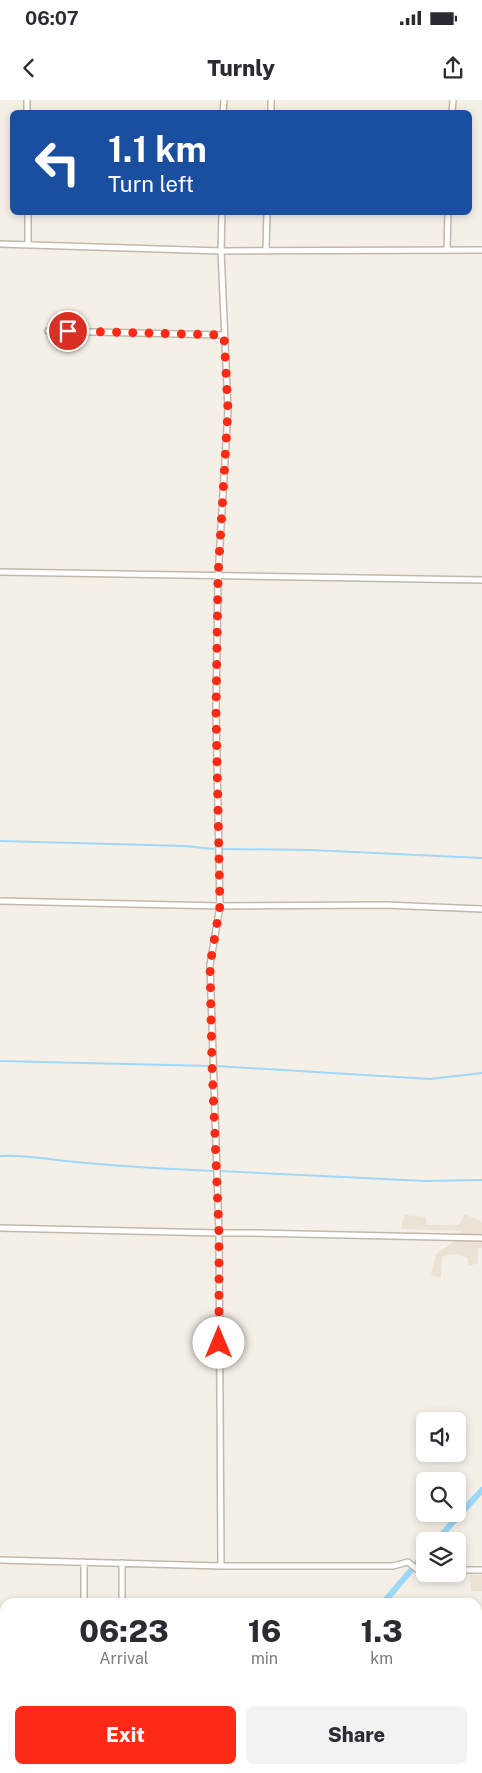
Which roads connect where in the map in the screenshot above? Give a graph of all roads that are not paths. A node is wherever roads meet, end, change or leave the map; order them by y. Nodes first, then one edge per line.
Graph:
1 (28, 215) edge
2 (222, 215) edge
3 (267, 215) edge
4 (448, 215) edge
5 (0, 244) edge
6 (28, 245) junction
7 (447, 250) junction
8 (482, 250) edge
9 (221, 251) junction
10 (266, 251) junction
11 (48, 331) dead end
12 (224, 335) junction
13 (0, 572) edge
14 (218, 577) junction
15 (482, 580) edge
16 (0, 901) edge
17 (220, 906) junction
18 (482, 909) edge
19 (0, 1228) edge
20 (219, 1233) junction
21 (482, 1238) edge
22 (0, 1560) edge
23 (84, 1562) junction
24 (122, 1563) junction
25 (221, 1566) junction
26 (416, 1568) edge
27 (466, 1570) edge
28 (482, 1570) edge
29 (84, 1598) edge
30 (122, 1598) edge

1 - 6 street
2 - 9 street
3 - 10 street
4 - 7 street
5 - 6 street
6 - 9 street
7 - 8 street
7 - 10 street
9 - 10 street
9 - 12 street
11 - 12 street
12 - 14 street
13 - 14 street
14 - 15 street
14 - 17 street
16 - 17 street
17 - 18 street
17 - 20 street
19 - 20 street
20 - 21 street
20 - 25 street
22 - 23 street
23 - 24 street
23 - 29 street
24 - 25 street
24 - 30 street
25 - 26 street
27 - 28 street

